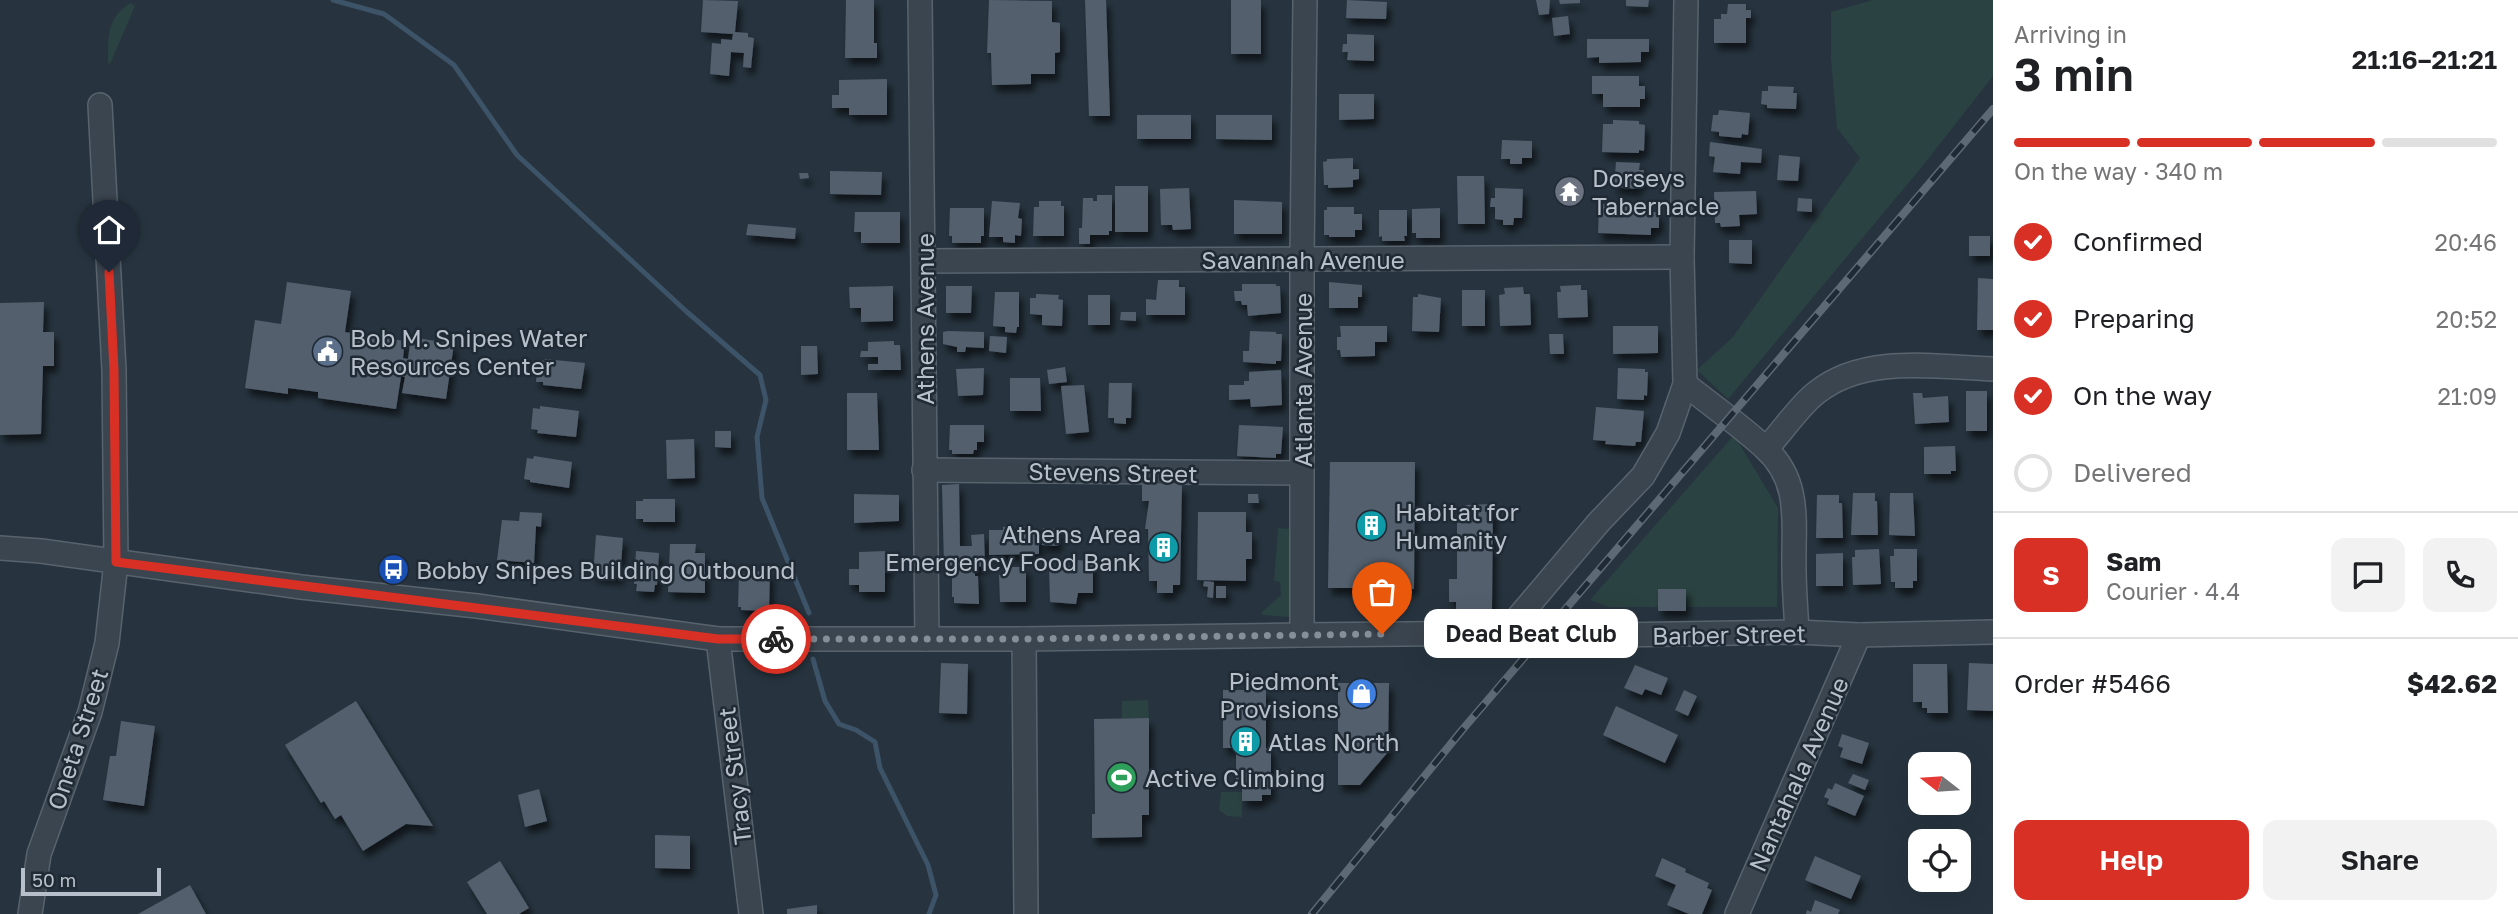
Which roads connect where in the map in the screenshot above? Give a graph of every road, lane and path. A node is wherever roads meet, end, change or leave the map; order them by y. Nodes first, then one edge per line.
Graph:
1 (920, 0) edge
2 (1305, 0) edge
3 (1686, 0) edge
4 (100, 105) dead end
5 (1682, 257) junction
6 (1302, 258) junction
7 (924, 261) junction
8 (1993, 369) edge
9 (1685, 384) junction
10 (1766, 449) junction
11 (924, 470) junction
12 (1301, 473) junction
13 (0, 548) edge
14 (116, 562) junction
15 (1797, 632) junction
16 (1993, 632) edge
17 (1505, 633) junction
18 (1302, 635) junction
19 (1859, 635) junction
20 (718, 639) junction
21 (927, 639) junction
22 (1024, 639) junction
23 (30, 914) edge
24 (751, 914) edge
25 (1026, 914) edge
26 (1737, 914) edge

1 - 7 street, Athens Avenue
2 - 6 street, Atlanta Avenue
3 - 5 street
4 - 14 street, Oneta Street
5 - 6 street, Savannah Avenue
5 - 9 street
6 - 7 street, Savannah Avenue
6 - 12 street, Atlanta Avenue
7 - 11 street, Athens Avenue
8 - 10 street
9 - 10 street
9 - 17 street
10 - 15 street
11 - 12 street, Stevens Street
11 - 21 street, Athens Avenue
12 - 18 street, Atlanta Avenue
13 - 14 street, Barber Street
14 - 20 street, Barber Street
14 - 23 street, Oneta Street
15 - 17 street, Barber Street
15 - 19 street, Barber Street
16 - 19 street, Barber Street
17 - 18 street, Barber Street
18 - 22 street, Barber Street
19 - 26 street, Nantahala Avenue
20 - 21 street, Barber Street
20 - 24 street, Tracy Street
21 - 22 street, Barber Street
22 - 25 street

